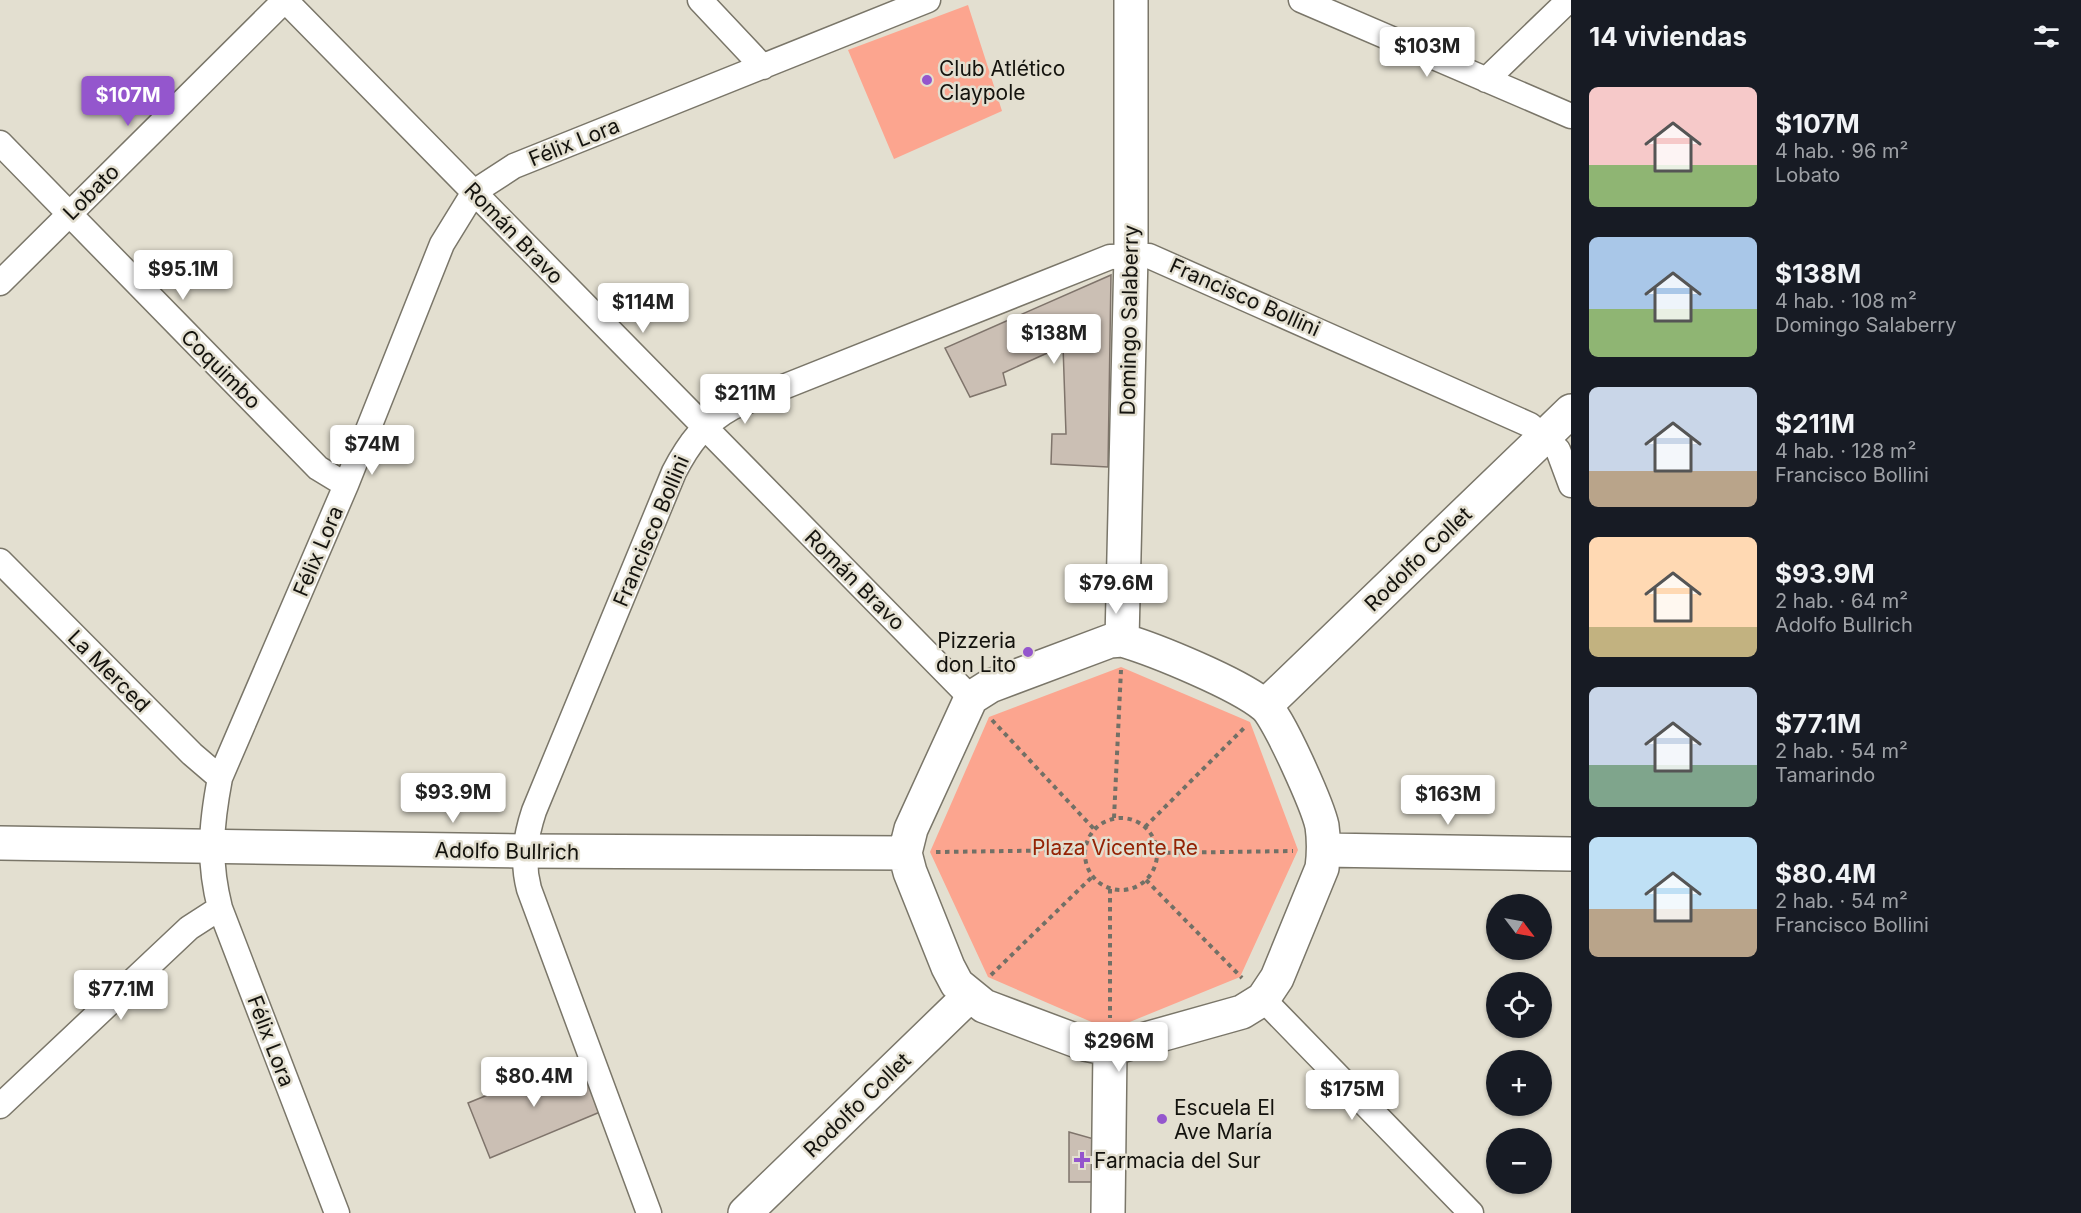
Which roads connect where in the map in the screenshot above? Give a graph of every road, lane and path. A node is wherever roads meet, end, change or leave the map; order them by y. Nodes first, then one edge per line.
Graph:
1 (285, 0) edge
2 (700, 0) edge
3 (928, 0) edge
4 (1131, 0) edge
5 (1301, 0) edge
6 (1569, 0) edge
7 (763, 67) junction
8 (1486, 80) junction
9 (1571, 116) edge
10 (0, 143) edge
11 (474, 192) junction
12 (69, 215) junction
13 (1131, 255) junction
14 (0, 283) edge
15 (1571, 411) edge
16 (704, 426) junction
17 (1545, 436) junction
18 (346, 485) junction
19 (1571, 485) edge
20 (0, 561) edge
21 (1122, 640) junction
22 (971, 698) junction
23 (1265, 706) junction
24 (220, 778) junction
25 (1114, 818) junction
26 (1146, 827) junction
27 (1094, 829) junction
28 (0, 843) edge
29 (211, 845) junction
30 (1084, 850) junction
31 (1324, 850) junction
32 (524, 851) junction
33 (906, 853) junction
34 (1157, 853) junction
35 (1571, 854) edge
36 (1092, 877) junction
37 (1146, 880) junction
38 (1110, 889) junction
39 (220, 908) junction
40 (969, 996) junction
41 (1263, 999) junction
42 (1110, 1049) junction
43 (0, 1106) edge
44 (333, 1212) edge
45 (649, 1213) edge
46 (745, 1213) edge
47 (1108, 1213) edge
48 (1471, 1213) edge

1 - 11 street, Román Bravo
1 - 12 street, Lobato
2 - 7 street
3 - 7 street, Félix Lora
4 - 13 street, Domingo Salaberry
5 - 8 street
6 - 8 street
7 - 11 street, Félix Lora
8 - 9 street
10 - 12 street, Coquimbo
11 - 16 street, Román Bravo
11 - 18 street, Félix Lora
12 - 14 street, Lobato
12 - 18 street, Coquimbo
13 - 16 street, Francisco Bollini
13 - 17 street, Francisco Bollini
13 - 21 street, Domingo Salaberry
15 - 17 street, Rodolfo Collet
16 - 22 street, Román Bravo
16 - 32 street, Francisco Bollini
17 - 19 street, Francisco Bollini
17 - 23 street, Rodolfo Collet
18 - 24 street, Félix Lora
20 - 24 street, La Merced
21 - 22 street
21 - 23 street
21 - 25 path
22 - 27 path
22 - 33 street
23 - 26 path
23 - 31 street
24 - 29 street, Félix Lora
25 - 26 path
25 - 27 path
26 - 34 path
27 - 30 path
28 - 29 street, Adolfo Bullrich
29 - 32 street, Adolfo Bullrich
29 - 39 street, Félix Lora
30 - 33 path
30 - 36 path
31 - 34 path
31 - 35 street
31 - 41 street
32 - 33 street, Adolfo Bullrich
32 - 45 street, Francisco Bollini
33 - 40 street
34 - 37 path
36 - 38 path
36 - 40 path
37 - 38 path
37 - 41 path
38 - 42 path
39 - 43 street
39 - 44 street, Félix Lora
40 - 42 street
40 - 46 street, Rodolfo Collet
41 - 42 street
41 - 48 street
42 - 47 street

